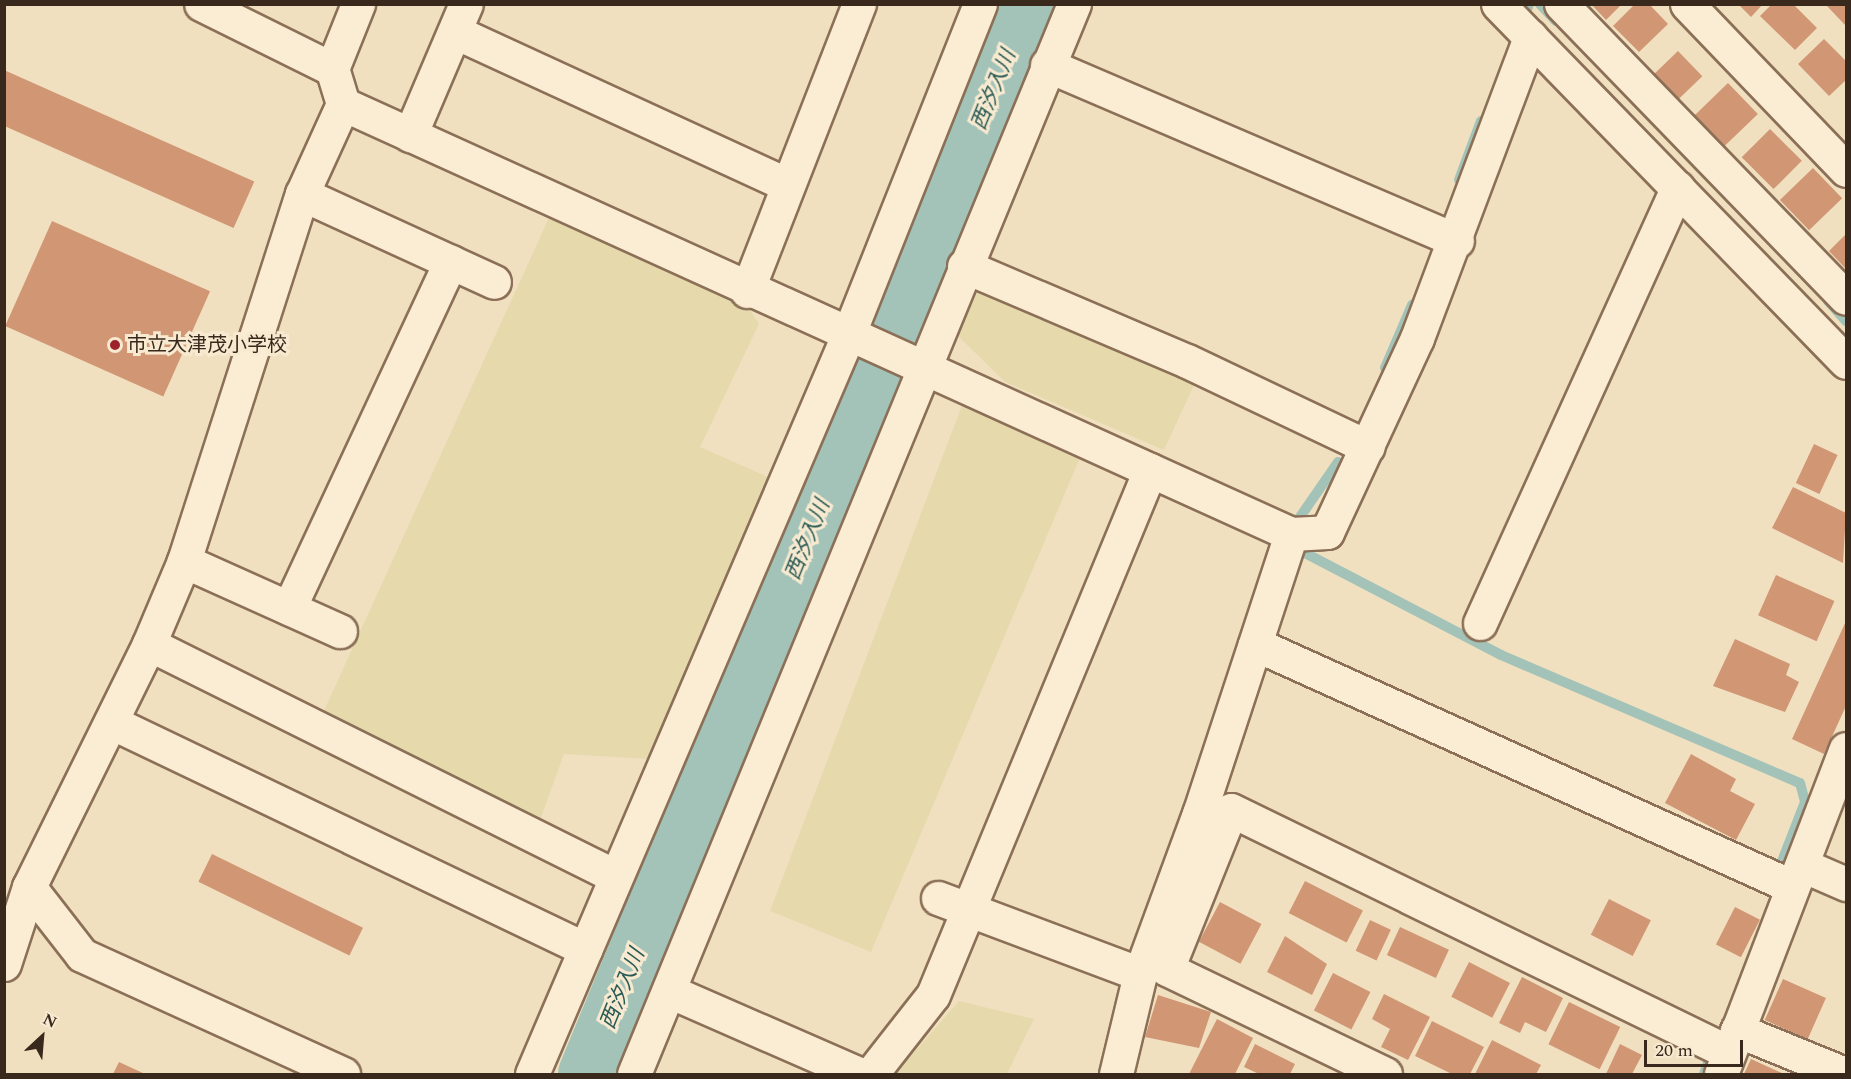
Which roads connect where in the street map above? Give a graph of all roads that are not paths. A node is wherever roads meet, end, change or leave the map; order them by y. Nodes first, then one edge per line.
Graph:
1 (201, 4) edge
2 (358, 4) edge
3 (980, 4) edge
4 (1074, 4) edge
5 (1498, 4) edge
6 (1561, 4) edge
7 (1687, 4) edge
8 (858, 5) edge
9 (243, 15) edge
10 (461, 18) edge
11 (1530, 37) junction
12 (1047, 65) junction
13 (332, 69) junction
14 (343, 104) junction
15 (410, 135) junction
16 (1846, 170) edge
17 (788, 185) junction
18 (1677, 188) junction
19 (302, 194) junction
20 (1457, 241) junction
21 (450, 262) junction
22 (964, 266) junction
23 (494, 282) dead end
24 (747, 291) junction
25 (1846, 298) edge
26 (849, 333) junction
27 (1846, 362) edge
28 (928, 369) junction
29 (1368, 447) junction
30 (1150, 470) junction
31 (1291, 534) junction
32 (184, 561) junction
33 (289, 608) junction
34 (1480, 623) dead end
35 (340, 631) dead end
36 (149, 644) junction
37 (1255, 644) junction
38 (111, 722) junction
39 (1846, 749) edge
40 (1796, 875) junction
41 (615, 876) junction
42 (1846, 884) edge
43 (28, 887) junction
44 (952, 904) junction
45 (585, 949) junction
46 (4, 963) edge
47 (1140, 974) junction
48 (669, 990) junction
49 (1729, 1052) edge
50 (343, 1074) edge
51 (532, 1074) edge
52 (634, 1074) edge
53 (859, 1074) edge
54 (871, 1074) edge
55 (1116, 1074) edge
56 (1385, 1074) edge
57 (1845, 1074) edge

1 - 9 street
2 - 13 street
3 - 26 street
4 - 12 street
5 - 11 street
6 - 25 street
7 - 16 street
8 - 17 street
9 - 13 street
10 - 15 street
10 - 17 street
11 - 18 street
11 - 20 street
12 - 20 street
12 - 22 street
13 - 14 street
14 - 15 street
14 - 19 street
15 - 24 street
17 - 24 street
18 - 27 street
18 - 34 street
19 - 21 street
19 - 32 street
20 - 29 street
21 - 23 street
21 - 33 street
22 - 28 street
22 - 29 street
24 - 26 street
26 - 28 street
26 - 41 street
28 - 30 street
28 - 48 street
29 - 31 street
30 - 31 street
30 - 44 street
31 - 37 street
32 - 33 street
32 - 36 street
33 - 35 street
36 - 38 street
36 - 41 street
37 - 40 street
37 - 47 street
38 - 43 street
38 - 45 street
39 - 40 street
40 - 42 street
40 - 49 street
41 - 45 street
43 - 46 street
43 - 50 street
44 - 47 street
44 - 54 street
45 - 51 street
47 - 55 street
48 - 52 street
48 - 53 street
49 - 56 street
49 - 57 street

